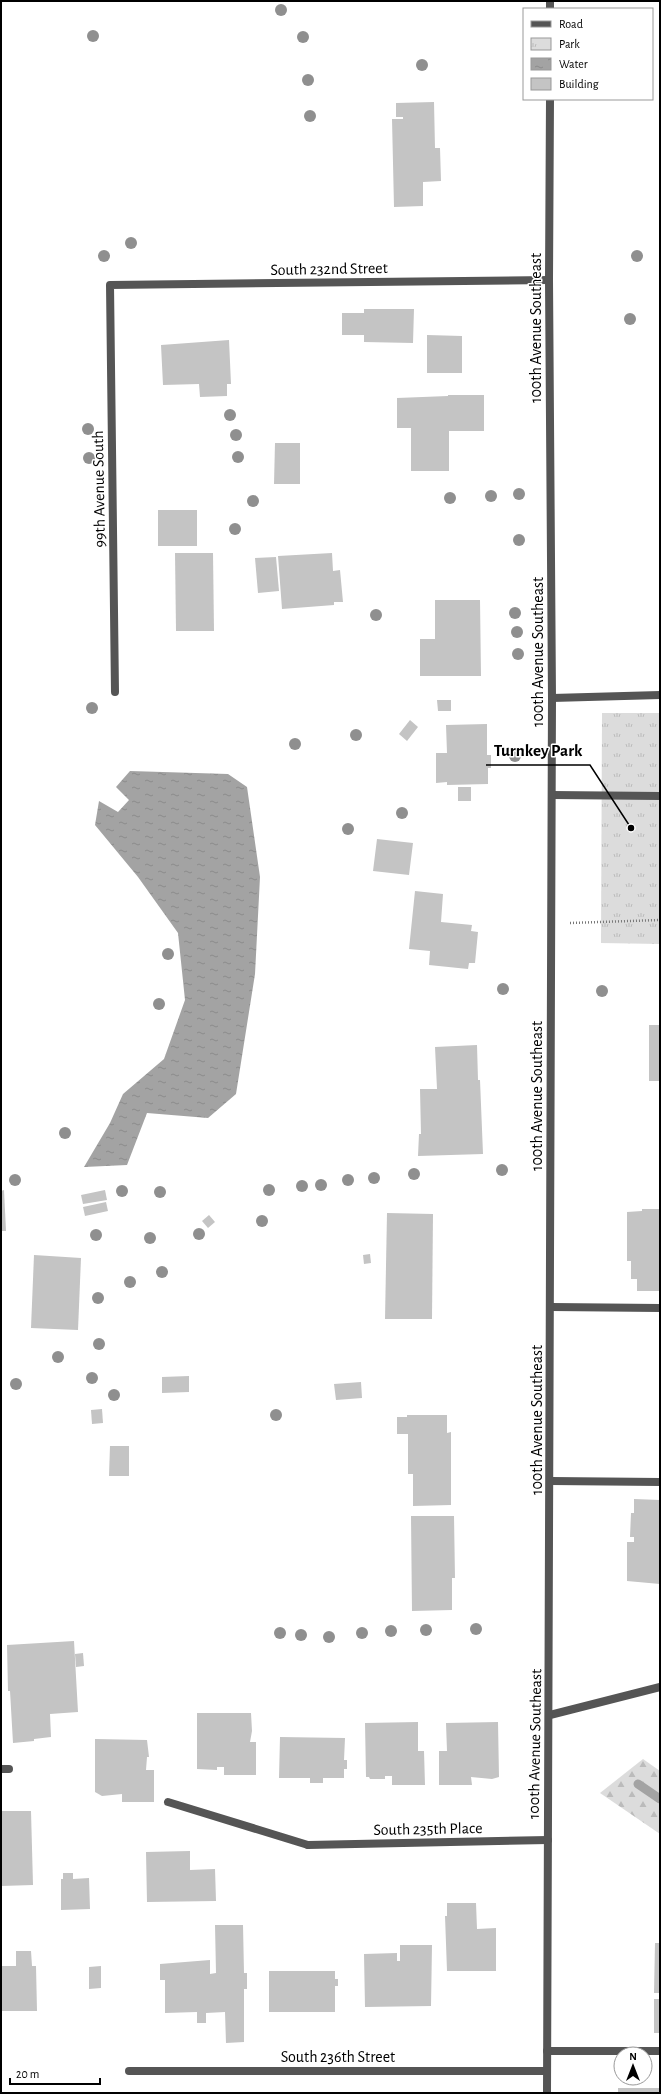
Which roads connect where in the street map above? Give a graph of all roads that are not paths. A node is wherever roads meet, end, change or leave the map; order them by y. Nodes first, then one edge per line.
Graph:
1 (550, 100) edge
2 (549, 280) junction
3 (110, 285) joint
4 (115, 692) dead end
5 (660, 695) edge
6 (552, 698) junction
7 (552, 795) junction
8 (660, 796) edge
9 (551, 1307) junction
10 (660, 1308) edge
11 (551, 1481) junction
12 (660, 1482) edge
13 (660, 1687) edge
14 (550, 1714) junction
15 (168, 1802) dead end
16 (548, 1840) junction
17 (547, 2051) junction
18 (660, 2051) edge
19 (129, 2071) dead end
20 (547, 2071) junction
21 (547, 2093) edge

1 - 2 street, 100th Avenue Southeast
2 - 3 street, South 232nd Street
2 - 6 street, 100th Avenue Southeast
3 - 4 street, 99th Avenue South
5 - 6 street
6 - 7 street, 100th Avenue Southeast
7 - 8 street
7 - 9 street, 100th Avenue Southeast
9 - 10 street
9 - 11 street, 100th Avenue Southeast
11 - 12 street
11 - 14 street, 100th Avenue Southeast
13 - 14 street
14 - 16 street, 100th Avenue Southeast
15 - 16 street, South 235th Place
16 - 17 street, 100th Avenue Southeast
17 - 18 street
17 - 20 street, 100th Avenue Southeast
19 - 20 street, South 236th Street
20 - 21 street, 100th Avenue Southeast

